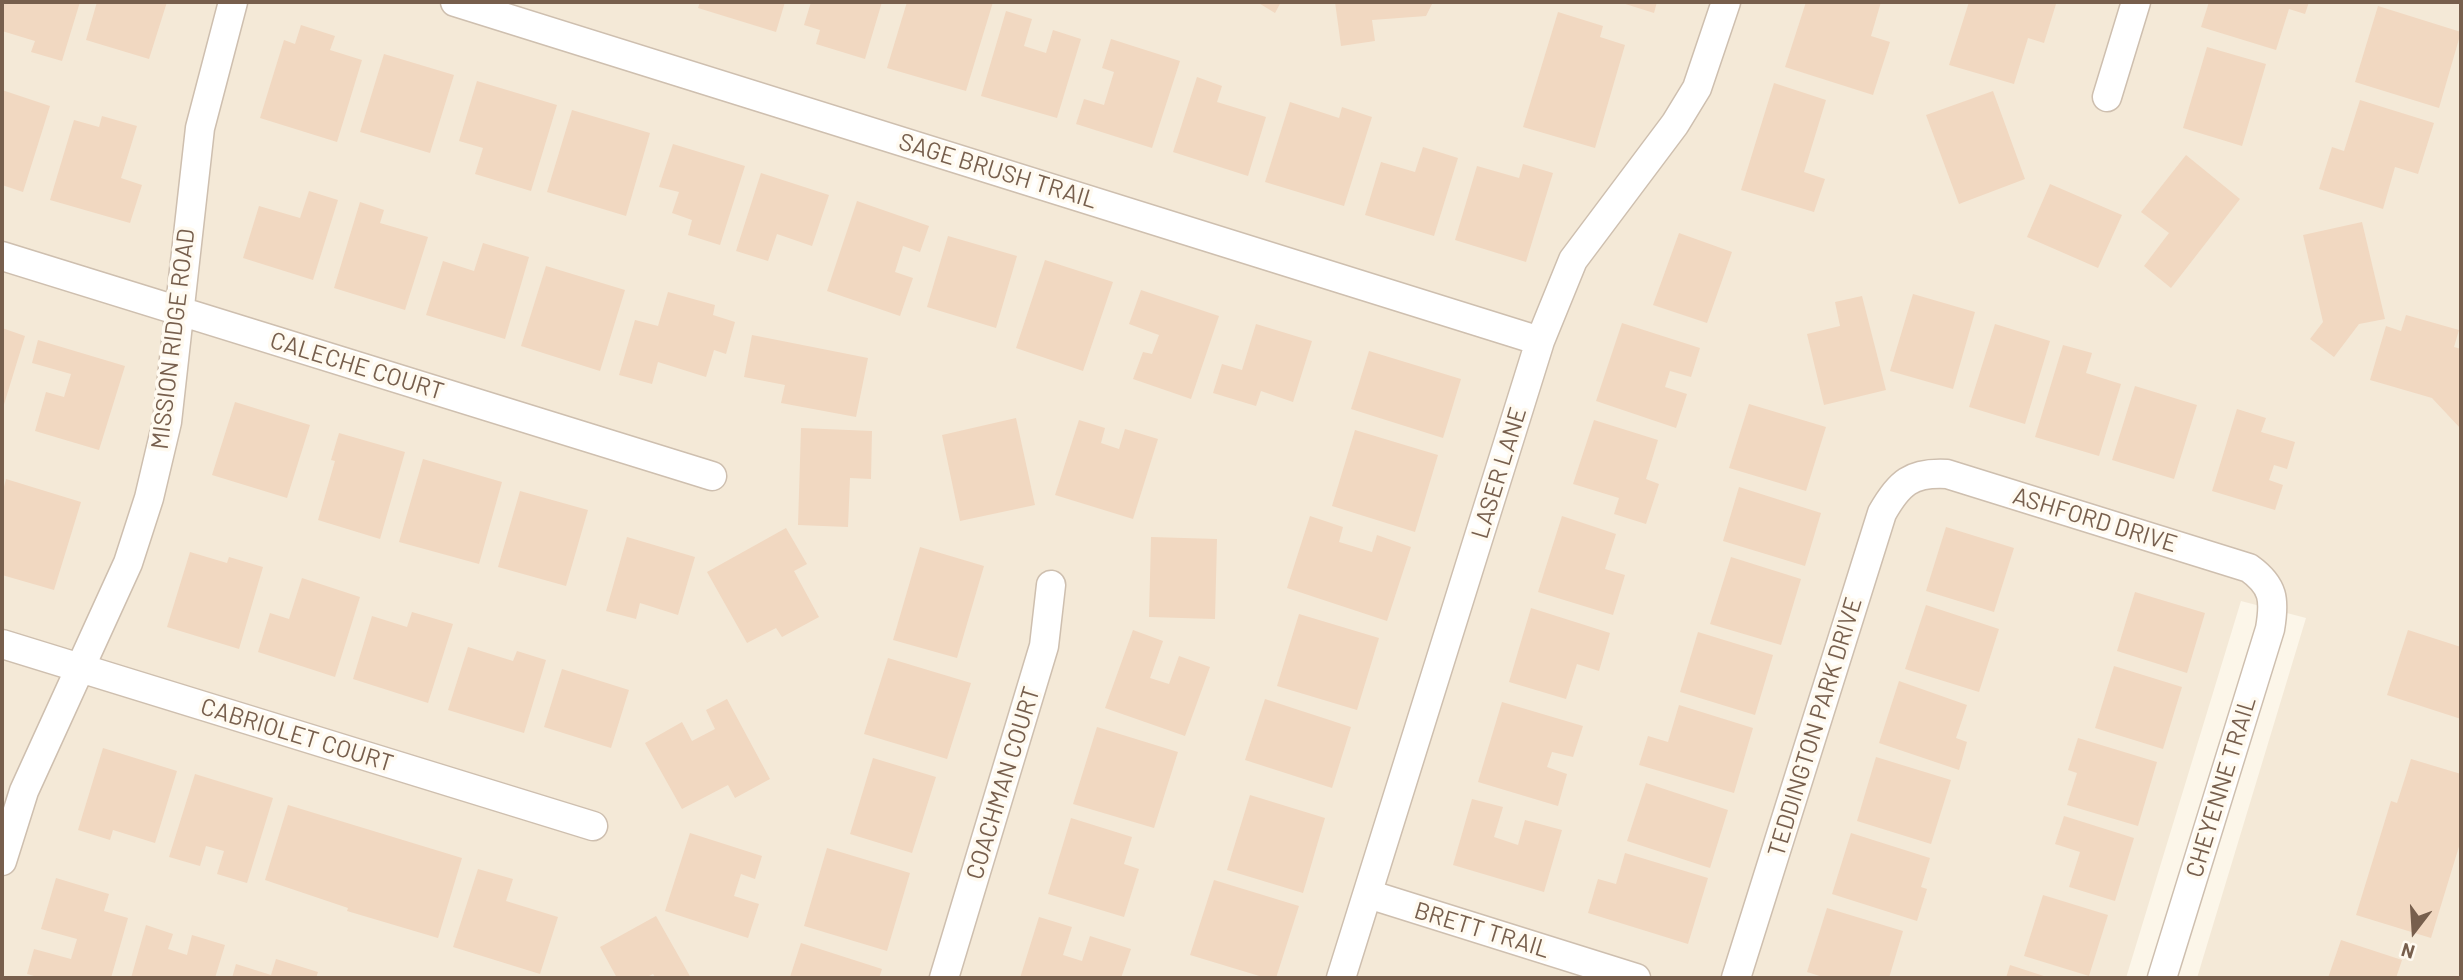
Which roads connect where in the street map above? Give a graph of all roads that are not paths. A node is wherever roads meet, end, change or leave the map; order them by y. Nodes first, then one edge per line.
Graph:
1 (233, 2) edge
2 (455, 2) edge
3 (1726, 2) edge
4 (2136, 2) edge
5 (2107, 97) dead end
6 (2, 256) edge
7 (180, 311) junction
8 (1540, 341) junction
9 (712, 476) dead end
10 (1905, 482) joint
11 (1051, 585) dead end
12 (2272, 595) joint
13 (2, 644) edge
14 (79, 668) junction
15 (593, 826) dead end
16 (2, 861) edge
17 (1368, 894) junction
18 (943, 978) edge
19 (1341, 978) edge
20 (1636, 978) edge
21 (1737, 978) edge
22 (2162, 978) edge

1 - 7 street, MISSION RIDGE ROAD
2 - 8 street, SAGE BRUSH TRAIL
3 - 8 street, LASER LANE
4 - 5 street
6 - 7 street, CALECHE COURT
7 - 9 street, CALECHE COURT
7 - 14 street, MISSION RIDGE ROAD
8 - 17 street, LASER LANE
10 - 12 street, ASHFORD DRIVE
10 - 21 street, TEDDINGTON PARK DRIVE
11 - 18 street, COACHMAN COURT
12 - 22 street, CHEYENNE TRAIL
13 - 14 street, CABRIOLET COURT
14 - 15 street, CABRIOLET COURT
14 - 16 street, MISSION RIDGE ROAD
17 - 19 street, LASER LANE
17 - 20 street, BRETT TRAIL

